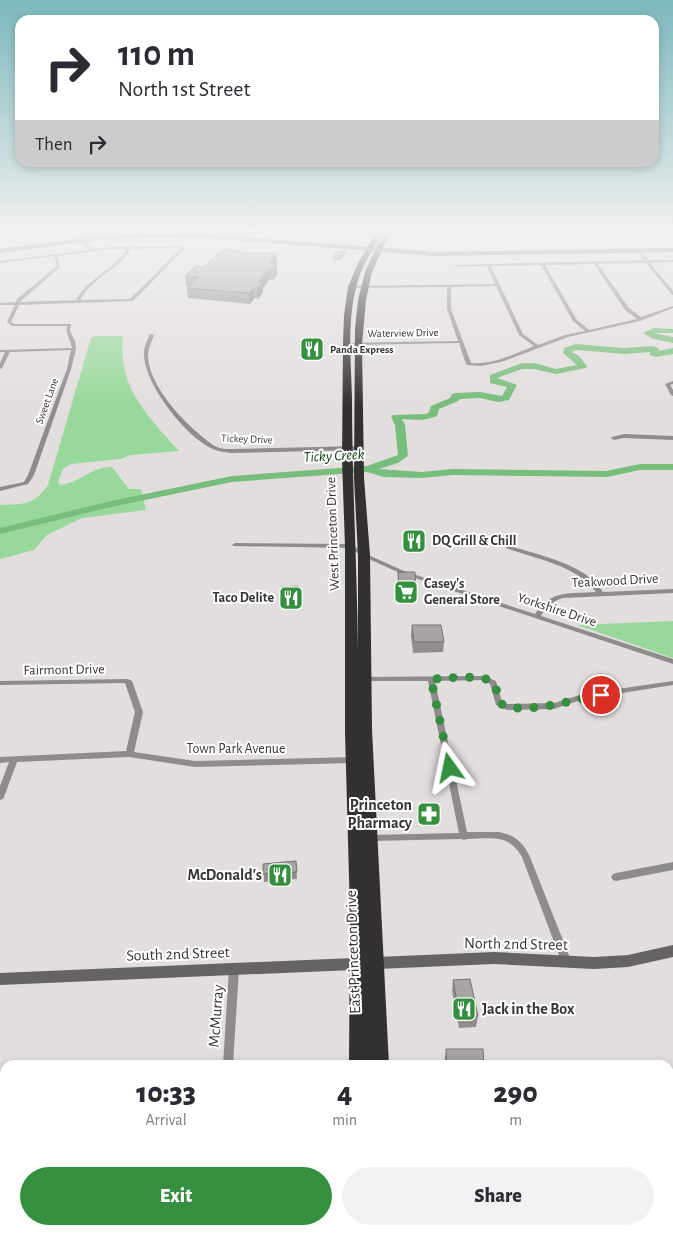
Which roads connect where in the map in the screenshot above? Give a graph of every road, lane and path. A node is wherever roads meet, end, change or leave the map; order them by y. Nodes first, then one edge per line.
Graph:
1 (31, 291) edge
2 (85, 291) edge
3 (140, 291) edge
4 (351, 291) edge
5 (363, 291) edge
6 (449, 291) edge
7 (500, 291) edge
8 (557, 291) edge
9 (614, 291) edge
10 (77, 302) junction
11 (17, 303) junction
12 (0, 304) edge
13 (673, 307) edge
14 (640, 319) junction
15 (588, 331) junction
16 (152, 335) dead end
17 (460, 342) junction
18 (347, 344) junction
19 (358, 344) junction
20 (538, 347) junction
21 (74, 349) junction
22 (0, 351) edge
23 (8, 351) junction
24 (0, 368) edge
25 (673, 382) edge
26 (673, 394) edge
27 (614, 438) dead end
28 (673, 438) edge
29 (346, 449) junction
30 (359, 453) junction
31 (353, 478) junction
32 (0, 489) edge
33 (234, 544) dead end
34 (351, 546) junction
35 (508, 547) dead end
36 (364, 555) junction
37 (673, 591) edge
38 (600, 593) junction
39 (537, 617) junction
40 (673, 662) edge
41 (358, 678) junction
42 (431, 679) junction
43 (0, 683) edge
44 (673, 683) edge
45 (130, 754) junction
46 (0, 760) edge
47 (14, 760) junction
48 (353, 760) junction
49 (0, 797) edge
50 (464, 836) junction
51 (363, 839) junction
52 (673, 866) edge
53 (616, 877) dead end
54 (673, 952) edge
55 (567, 962) junction
56 (366, 963) junction
57 (234, 969) junction
58 (0, 979) edge
59 (228, 1060) edge
60 (359, 1060) edge
61 (378, 1060) edge

1 - 11 street
2 - 10 street
3 - 10 street
4 - 18 highway, West Princeton Drive
5 - 19 highway, West Princeton Drive
6 - 17 street
7 - 20 street
8 - 15 street
9 - 14 street
10 - 11 street
11 - 12 street
11 - 21 street, Sweet Lane
13 - 14 street
14 - 15 street
15 - 20 street
16 - 29 street, Tickey Drive
17 - 19 street, Waterview Drive
17 - 20 street
18 - 19 street, Waterview Drive
18 - 29 highway, West Princeton Drive
19 - 30 highway, West Princeton Drive
21 - 23 street
21 - 32 street, Sweet Lane
22 - 23 street
23 - 24 street
25 - 26 street
27 - 28 street
29 - 30 street, Tickey Drive
29 - 31 highway, West Princeton Drive
30 - 31 highway, West Princeton Drive
31 - 34 highway, West Princeton Drive
31 - 36 highway, West Princeton Drive
33 - 34 street
34 - 36 street, Yorkshire Drive
34 - 41 highway, West Princeton Drive
35 - 38 street
36 - 39 street, Yorkshire Drive
36 - 41 highway, West Princeton Drive
37 - 38 street, Teakwood Drive
38 - 39 street, Teakwood Drive
39 - 40 street, Yorkshire Drive
41 - 42 street
41 - 48 highway, West Princeton Drive
41 - 51 highway, West Princeton Drive
42 - 44 street
42 - 50 street
43 - 45 street, Fairmont Drive
45 - 47 street, Town Park Avenue
45 - 48 street, Town Park Avenue
46 - 47 street, Town Park Avenue
47 - 49 street
48 - 51 highway, West Princeton Drive
50 - 51 street
50 - 55 street
51 - 56 highway, East Princeton Drive
52 - 53 street
54 - 55 street, North 2nd Street
55 - 56 street, North 2nd Street
56 - 57 street, South 2nd Street
56 - 60 highway, East Princeton Drive
56 - 61 highway, East Princeton Drive
57 - 58 street, South 2nd Street
57 - 59 street, McMurray

